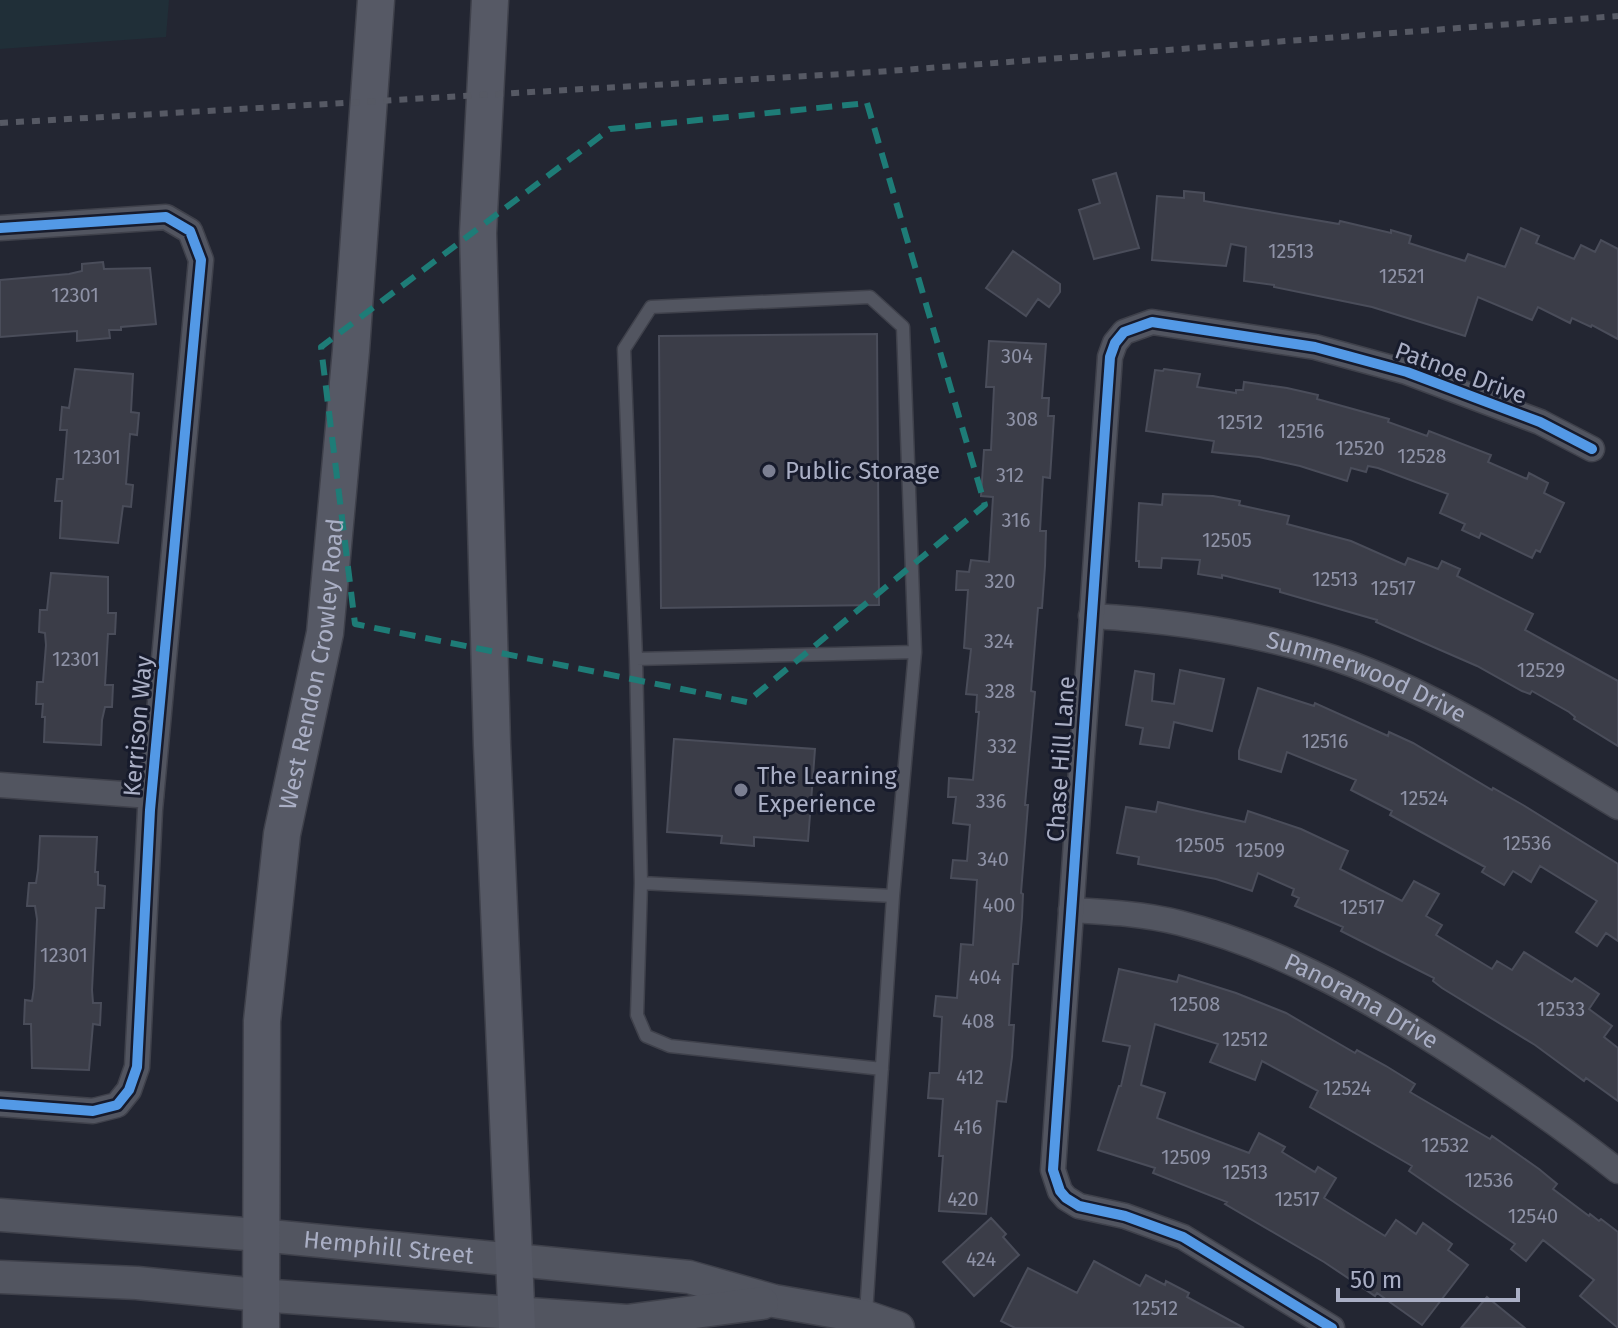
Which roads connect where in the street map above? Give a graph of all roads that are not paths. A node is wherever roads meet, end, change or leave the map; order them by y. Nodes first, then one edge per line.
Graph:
1 (376, 0) edge
2 (490, 0) edge
3 (0, 228) edge
4 (1124, 332) joint
5 (1592, 449) dead end
6 (1091, 616) junction
7 (915, 652) junction
8 (636, 659) junction
9 (0, 785) edge
10 (151, 796) junction
11 (1618, 807) edge
12 (641, 883) junction
13 (893, 896) junction
14 (1071, 910) junction
15 (882, 1069) junction
16 (0, 1104) edge
17 (1618, 1171) edge
18 (0, 1215) edge
19 (260, 1235) junction
20 (515, 1259) junction
21 (0, 1277) edge
22 (774, 1301) junction
23 (260, 1312) edge
24 (866, 1317) junction
25 (516, 1320) edge
26 (898, 1328) edge
27 (1332, 1328) edge

1 - 19 main road, West Rendon Crowley Road
2 - 20 main road
3 - 10 street, Kerrison Way
4 - 5 street, Patnoe Drive
4 - 6 street, Chase Hill Lane
6 - 11 street, Summerwood Drive
6 - 14 street, Chase Hill Lane
7 - 8 lane
7 - 8 lane
7 - 13 lane
8 - 12 lane
9 - 10 street
10 - 16 street, Kerrison Way
12 - 13 lane
12 - 15 lane
13 - 15 lane
14 - 17 street, Panorama Drive
14 - 27 street, Chase Hill Lane
15 - 24 lane
18 - 19 street, Hemphill Street
19 - 20 street, Hemphill Street
19 - 23 main road, West Rendon Crowley Road
20 - 22 street, Hemphill Street
20 - 25 main road
21 - 23 street, Hemphill Street
22 - 24 street, Hemphill Street
22 - 25 street, Hemphill Street
23 - 25 street, Hemphill Street
24 - 26 street, Hemphill Street

